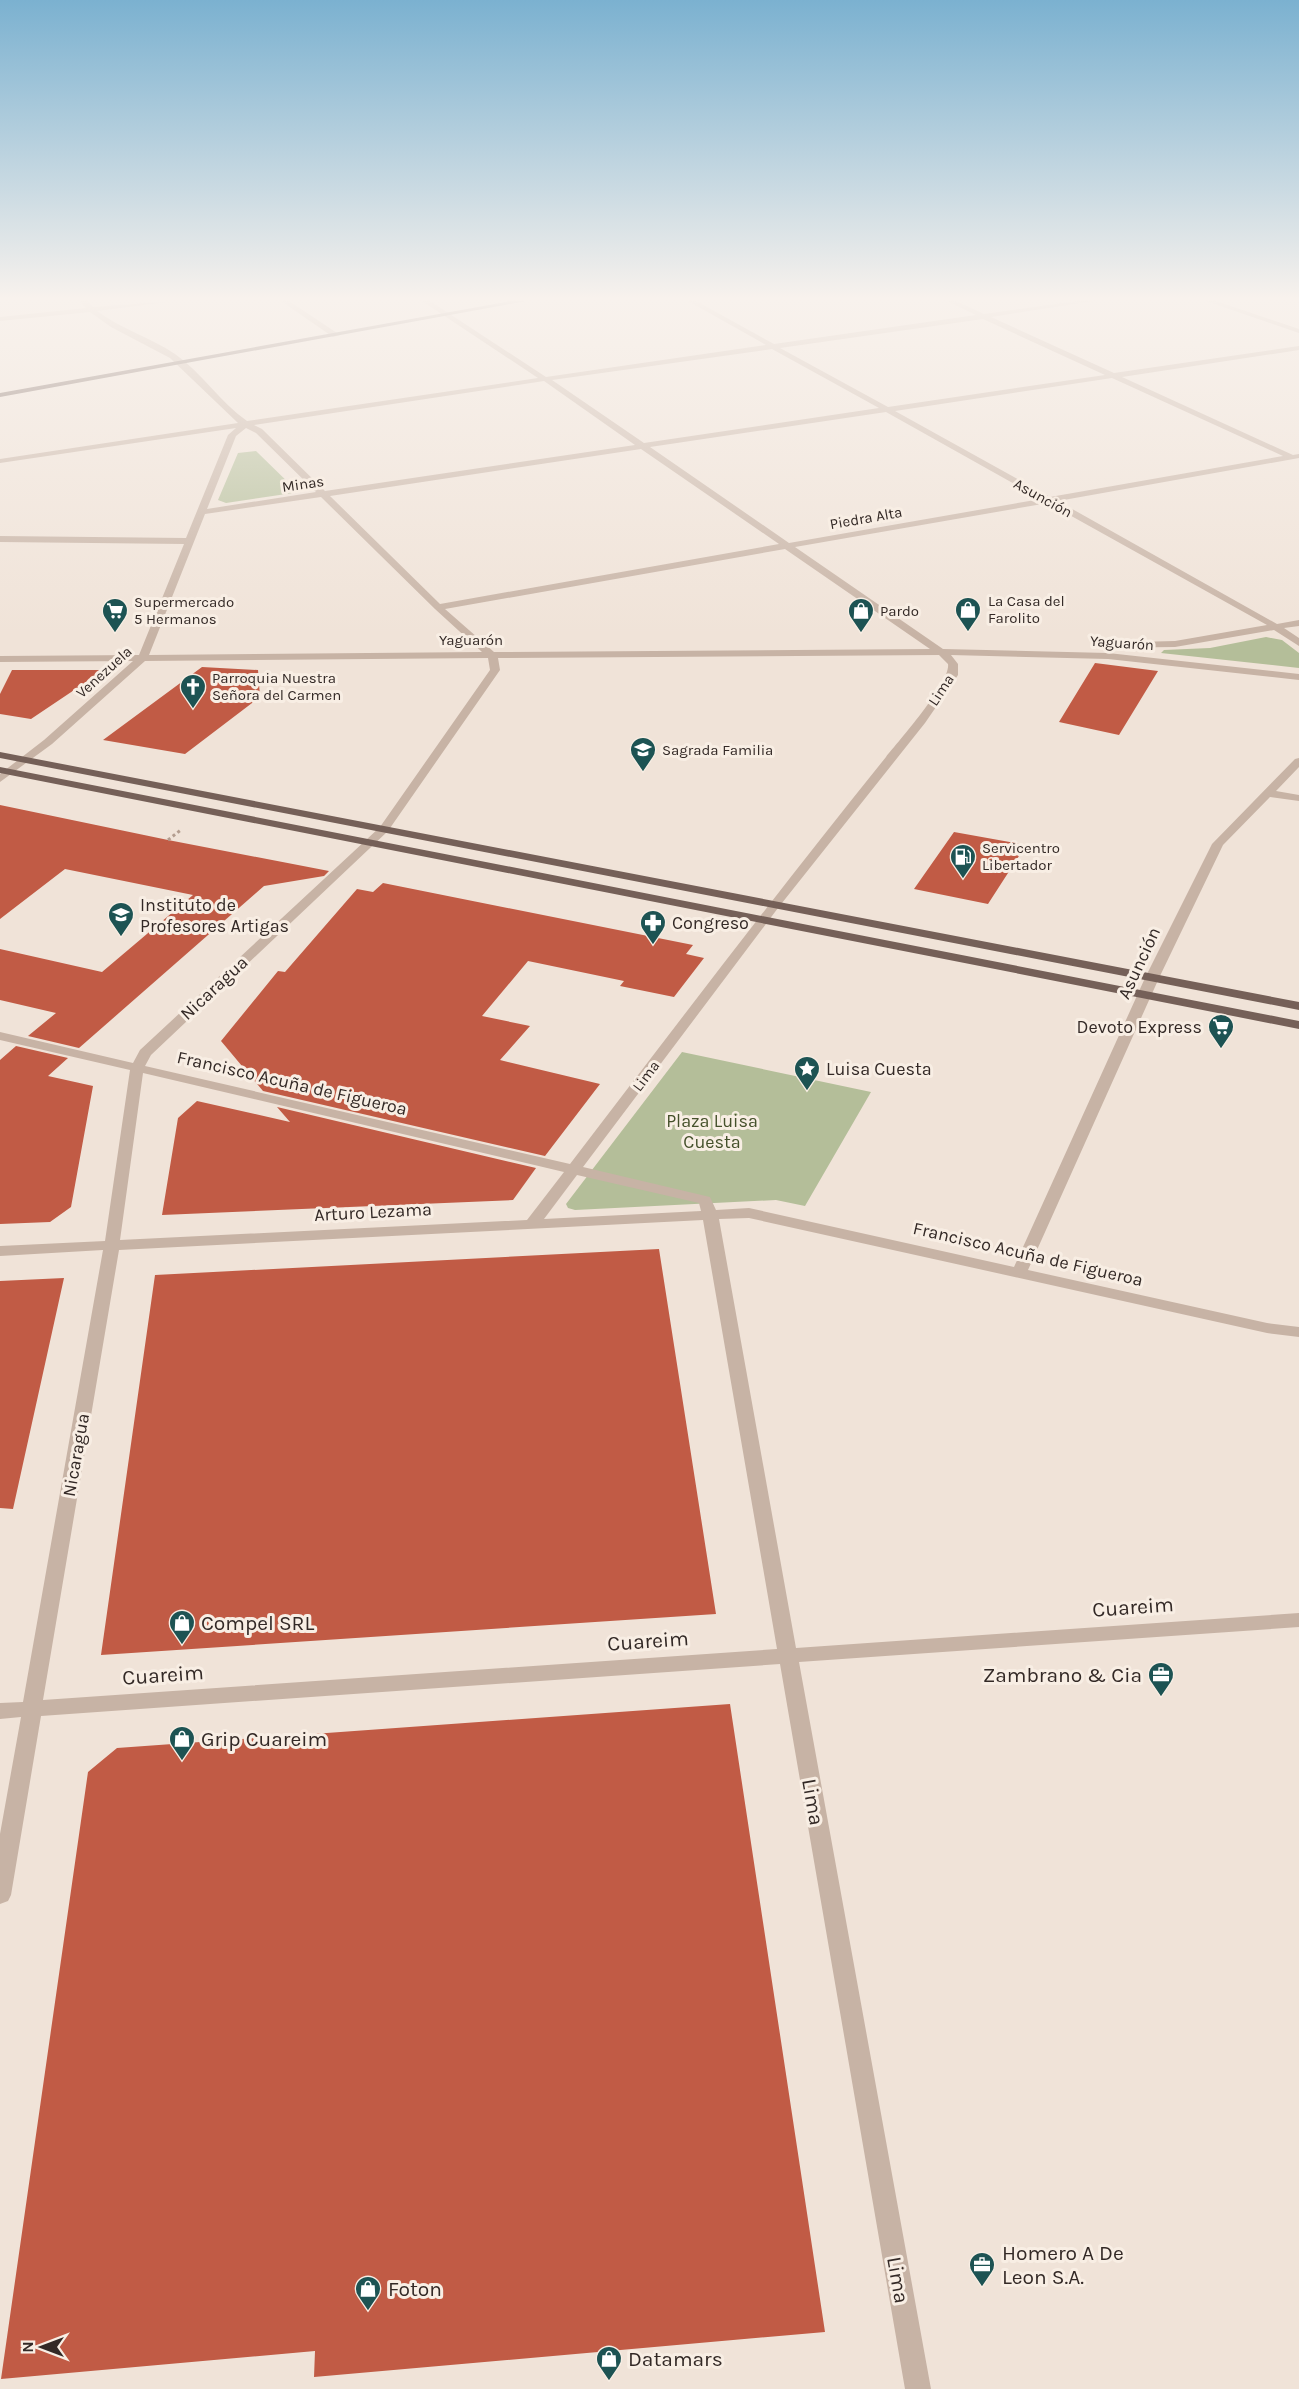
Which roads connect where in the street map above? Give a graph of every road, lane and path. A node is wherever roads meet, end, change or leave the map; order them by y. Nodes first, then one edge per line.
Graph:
1 (231, 412) edge
2 (326, 412) edge
3 (593, 412) edge
4 (870, 412) edge
5 (890, 412) edge
6 (1193, 412) edge
7 (244, 425) junction
8 (643, 447) junction
9 (1296, 458) edge
10 (0, 461) edge
11 (323, 495) junction
12 (1047, 500) junction
13 (202, 512) junction
14 (0, 539) edge
15 (189, 541) junction
16 (786, 546) junction
17 (438, 607) junction
18 (1299, 623) edge
19 (1277, 627) junction
20 (1299, 643) edge
21 (941, 652) junction
22 (491, 655) junction
23 (143, 657) junction
24 (0, 659) edge
25 (1299, 677) edge
26 (0, 755) edge
27 (25, 760) junction
28 (1299, 761) edge
29 (3, 774) edge
30 (1267, 793) junction
31 (1299, 798) edge
32 (384, 829) junction
33 (369, 842) junction
34 (774, 904) junction
35 (763, 920) junction
36 (1152, 978) junction
37 (1145, 994) junction
38 (1299, 1006) edge
39 (1299, 1025) edge
40 (0, 1036) edge
41 (137, 1067) junction
42 (575, 1169) junction
43 (749, 1213) joint
44 (710, 1214) junction
45 (532, 1224) junction
46 (112, 1245) junction
47 (0, 1251) edge
48 (1020, 1271) junction
49 (1299, 1332) edge
50 (1299, 1620) edge
51 (786, 1656) junction
52 (32, 1708) junction
53 (0, 1711) edge
54 (0, 1895) edge
55 (918, 2389) edge

1 - 7 street
2 - 7 street
3 - 8 street, Lima
4 - 8 street, Minas
5 - 12 street, Asunción
6 - 9 street
7 - 10 street
7 - 11 street
7 - 13 street, Venezuela
8 - 11 street, Minas
8 - 16 street, Lima
9 - 12 street, Piedra Alta
11 - 13 street, Minas
11 - 17 street
12 - 16 street, Piedra Alta
12 - 19 street, Asunción
13 - 15 street, Venezuela
14 - 15 street
15 - 23 street, Venezuela
16 - 17 street, Piedra Alta
16 - 21 street, Lima
17 - 22 street
18 - 19 street, Yaguarón
19 - 20 street, Asunción
19 - 21 street, Yaguarón
21 - 22 street, Yaguarón
21 - 25 street, Yaguarón
21 - 34 street, Lima
22 - 23 street, Yaguarón
22 - 32 street, Nicaragua
23 - 24 street, Yaguarón
23 - 27 street, Venezuela
26 - 27 main road
27 - 29 street, Venezuela
27 - 32 main road
28 - 30 street, Asunción
29 - 33 main road
30 - 31 street
30 - 36 street, Asunción
32 - 33 street, Nicaragua
32 - 34 main road
33 - 35 main road
33 - 41 street, Nicaragua
34 - 35 street, Lima
34 - 36 main road
35 - 37 main road
35 - 42 street, Lima
36 - 37 street, Asunción
36 - 38 main road
37 - 39 main road
37 - 48 street, Asunción
40 - 41 street, Francisco Acuña de Figueroa
41 - 42 street, Francisco Acuña de Figueroa
41 - 46 street, Nicaragua
42 - 44 street, Francisco Acuña de Figueroa
42 - 45 street, Lima
43 - 44 street, Arturo Lezama
43 - 48 street, Francisco Acuña de Figueroa
44 - 45 street, Arturo Lezama
44 - 51 street, Lima
45 - 46 street, Arturo Lezama
46 - 47 street, Arturo Lezama
46 - 52 street, Nicaragua
48 - 49 street, Francisco Acuña de Figueroa
50 - 51 street, Cuareim
51 - 52 street, Cuareim
51 - 55 street, Lima
52 - 53 street, Cuareim
52 - 54 street, Nicaragua

